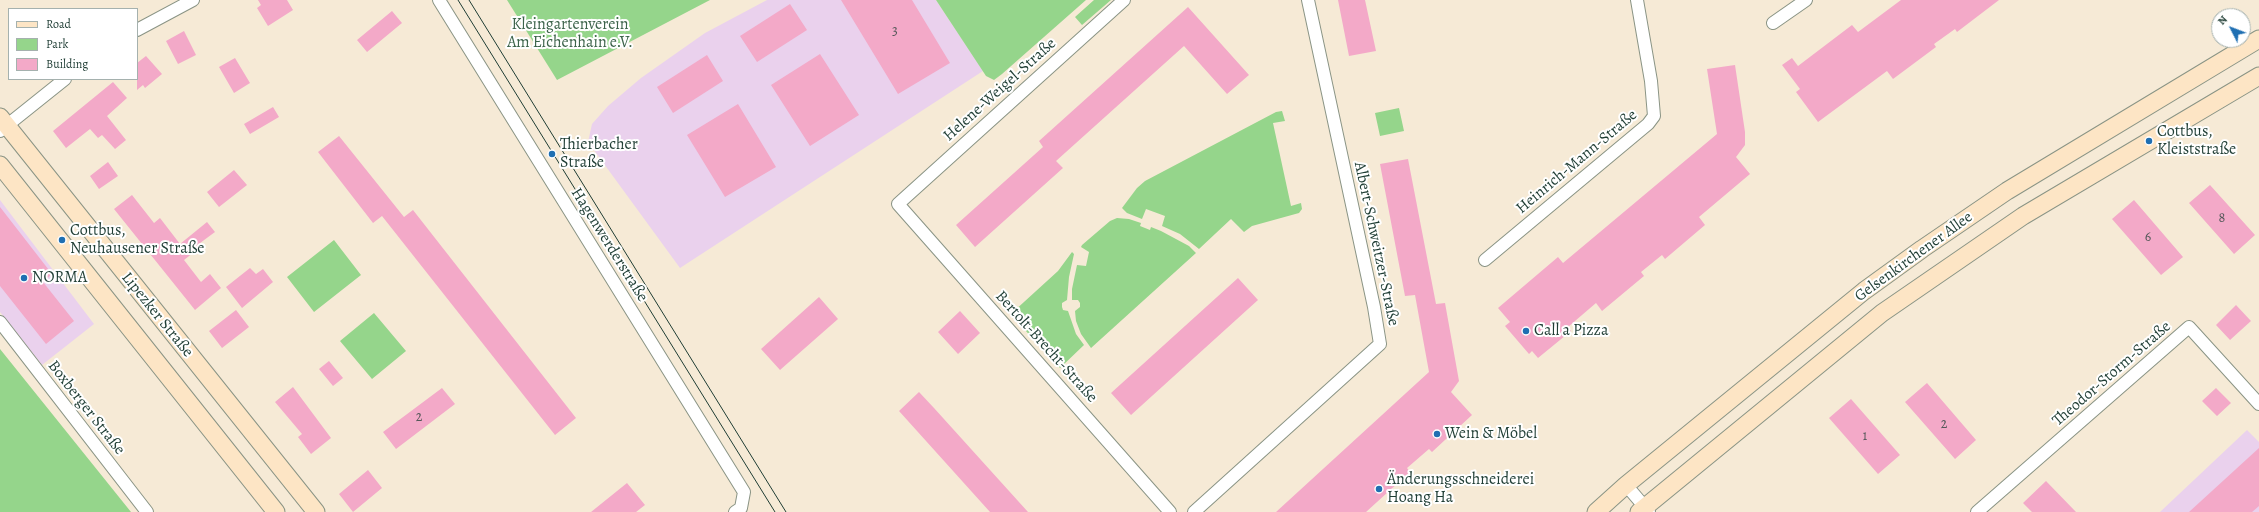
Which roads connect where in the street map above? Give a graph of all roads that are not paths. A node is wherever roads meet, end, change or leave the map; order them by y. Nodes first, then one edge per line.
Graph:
1 (193, 0) edge
2 (439, 0) edge
3 (1124, 0) edge
4 (1308, 0) edge
5 (1638, 0) edge
6 (1806, 0) edge
7 (1773, 23) dead end
8 (138, 29) edge
9 (2259, 40) edge
10 (2259, 76) edge
11 (64, 80) edge
12 (2, 125) edge
13 (0, 164) edge
14 (898, 204) joint
15 (1485, 260) dead end
16 (0, 322) edge
17 (2259, 404) edge
18 (1626, 485) junction
19 (738, 510) edge
20 (1644, 510) edge
21 (147, 512) edge
22 (276, 512) edge
23 (316, 512) edge
24 (1170, 512) edge
25 (1194, 512) edge
26 (1596, 512) edge
27 (1977, 512) edge

1 - 8 street
2 - 19 street, Hagenwerderstraße
3 - 14 street, Helene-Weigel-Straße
4 - 25 street, Albert-Schweitzer-Straße
5 - 15 street, Heinrich-Mann-Straße
6 - 7 street
9 - 18 main road, Gelsenkirchener Allee
10 - 20 main road, Gelsenkirchener Allee
11 - 12 street
12 - 23 main road, Lipezker Straße
13 - 22 main road, Lipezker Straße
14 - 24 street, Bertolt-Brecht-Straße
16 - 21 street, Boxberger Straße
17 - 27 street, Theodor-Storm-Straße
18 - 20 street
18 - 26 main road, Gelsenkirchener Allee

